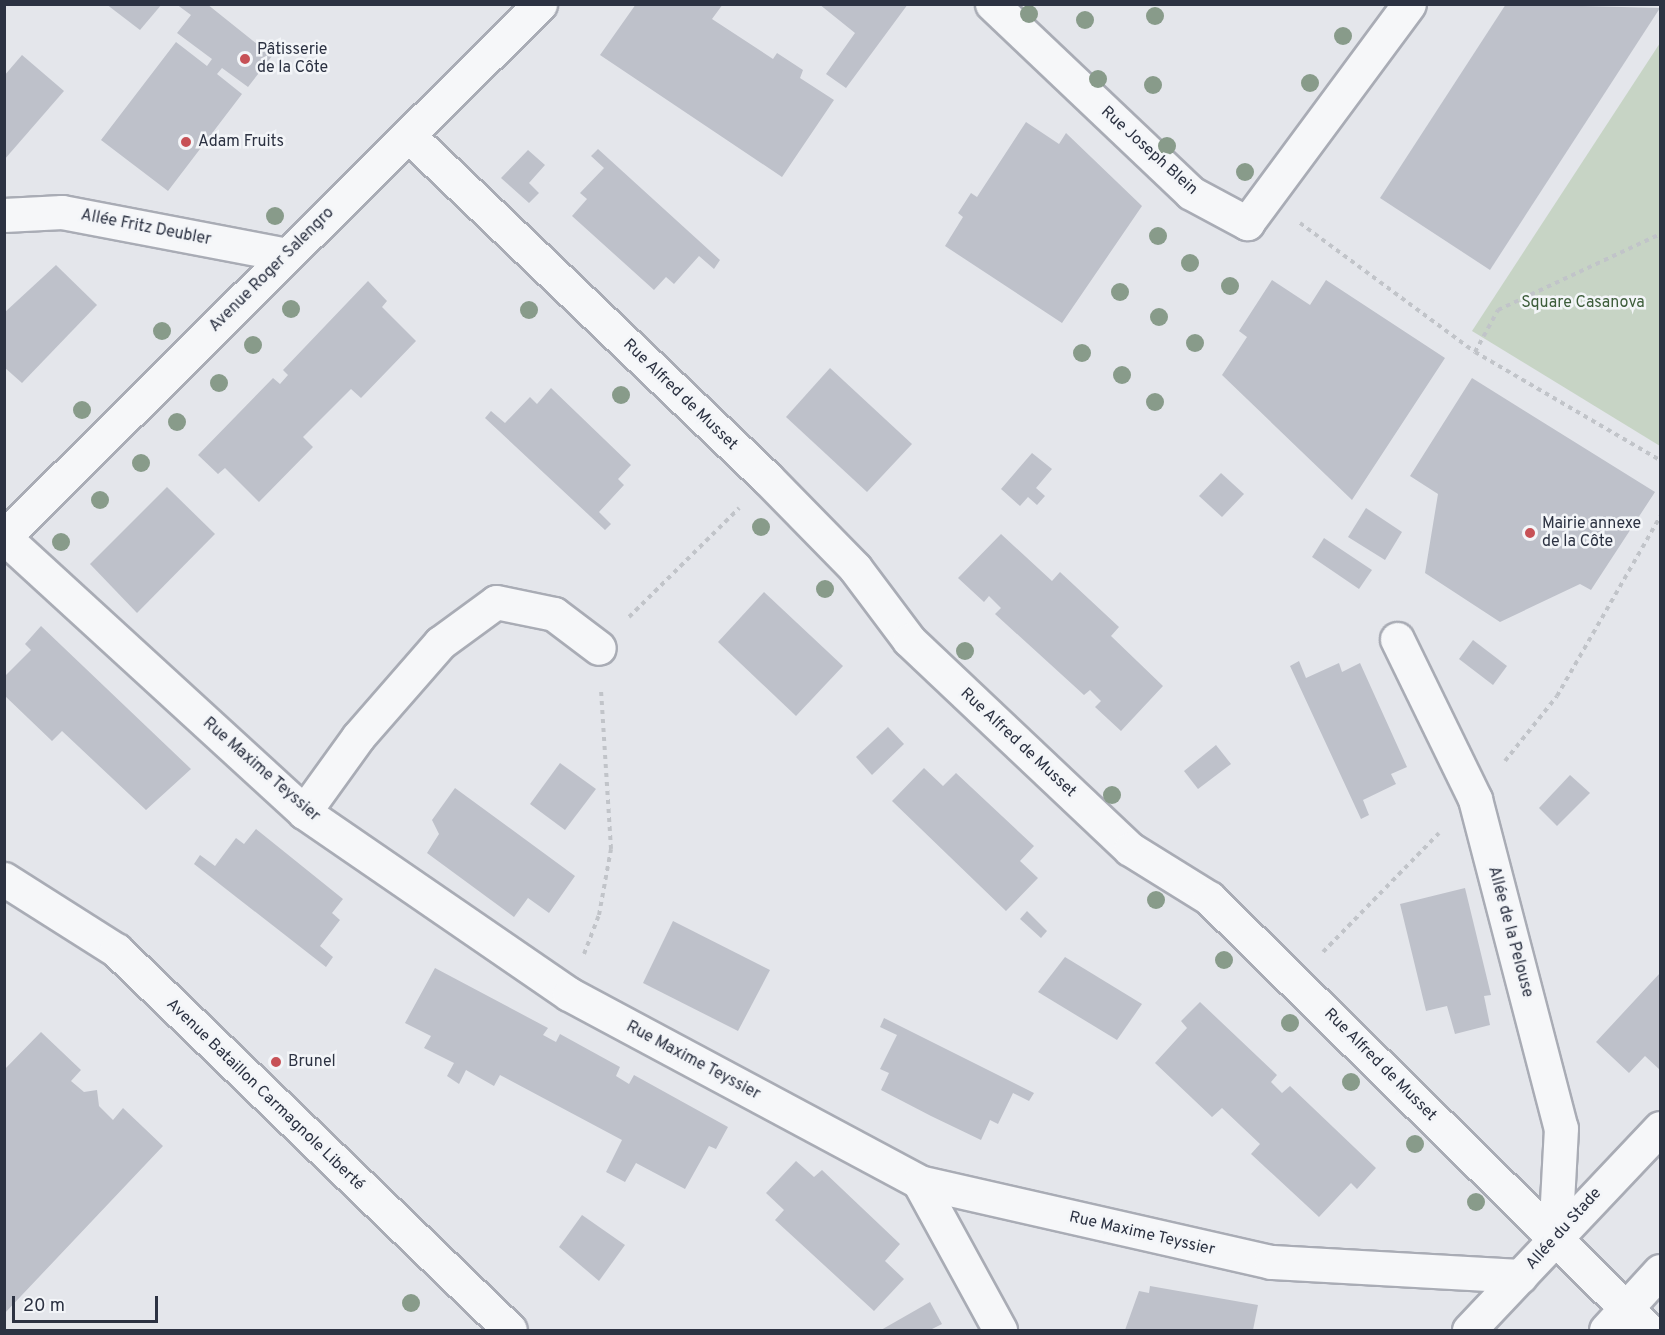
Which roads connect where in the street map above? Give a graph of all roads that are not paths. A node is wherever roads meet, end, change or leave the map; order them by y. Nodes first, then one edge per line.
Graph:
1 (540, 4) edge
2 (992, 4) edge
3 (1409, 4) edge
4 (408, 135) junction
5 (4, 214) edge
6 (287, 255) junction
7 (4, 537) edge
8 (1397, 639) dead end
9 (599, 648) road end
10 (304, 812) junction
11 (4, 879) edge
12 (1660, 1128) edge
13 (919, 1182) junction
14 (1555, 1240) junction
15 (1660, 1271) edge
16 (1521, 1276) junction
17 (1660, 1300) edge
18 (1627, 1323) edge
19 (510, 1330) edge
20 (1000, 1330) edge
21 (1469, 1330) edge

1 - 4 street, Avenue Roger Salengro
2 - 3 street, Rue Joseph Blein
4 - 6 street, Avenue Roger Salengro
4 - 14 street, Rue Alfred de Musset
5 - 6 street, Allée Fritz Deubler
6 - 7 street, Avenue Roger Salengro
7 - 10 street, Rue Maxime Teyssier
8 - 14 street, Allée de la Pelouse
9 - 10 street
10 - 13 street, Rue Maxime Teyssier
11 - 19 street, Avenue Bataillon Carmagnole Liberté
12 - 14 street, Allée du Stade
13 - 16 street, Rue Maxime Teyssier
13 - 20 street
14 - 16 street, Allée du Stade
14 - 18 street, Rue Alfred de Musset
15 - 18 street
16 - 21 street, Allée du Stade
17 - 18 street

